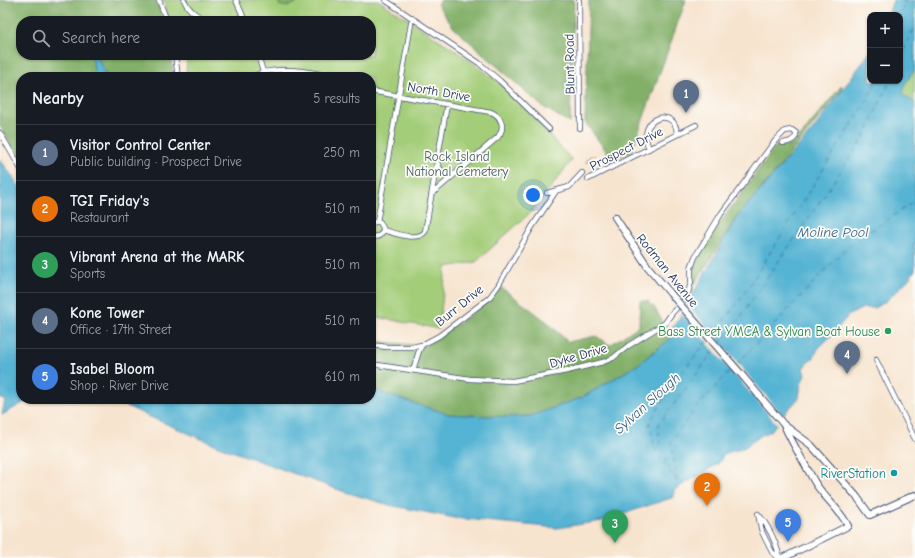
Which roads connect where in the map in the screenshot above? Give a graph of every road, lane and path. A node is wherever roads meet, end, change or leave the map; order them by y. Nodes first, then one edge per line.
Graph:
1 (159, 0) edge
2 (184, 0) edge
3 (236, 0) edge
4 (385, 0) edge
5 (579, 0) edge
6 (165, 16) edge
7 (198, 16) edge
8 (243, 16) edge
9 (412, 18) junction
10 (176, 60) edge
11 (259, 60) edge
12 (177, 72) edge
13 (263, 72) joint
14 (297, 72) edge
15 (376, 92) edge
16 (399, 95) junction
17 (447, 104) junction
18 (696, 125) dead end
19 (580, 128) dead end
20 (549, 129) dead end
21 (0, 133) edge
22 (677, 134) junction
23 (784, 143) dead end
24 (649, 149) junction
25 (16, 160) edge
26 (437, 163) junction
27 (582, 173) dead end
28 (455, 174) junction
29 (588, 179) dead end
30 (556, 191) junction
31 (433, 192) junction
32 (547, 194) dead end
33 (615, 217) dead end
34 (377, 222) joint
35 (384, 230) junction
36 (376, 237) edge
37 (422, 345) junction
38 (376, 346) edge
39 (876, 360) dead end
40 (376, 365) edge
41 (413, 370) junction
42 (784, 425) junction
43 (915, 439) edge
44 (915, 495) edge
45 (781, 558) edge

1 - 6 street
2 - 7 street
3 - 8 street
4 - 9 street
5 - 19 street, Blunt Road
9 - 16 street
9 - 20 street
10 - 12 street
11 - 13 street
13 - 14 street
15 - 16 street, North Drive
16 - 17 street, North Drive
16 - 34 street
17 - 26 street
17 - 28 street, North Drive
18 - 22 street, Prospect Drive
21 - 25 street
22 - 24 street, Prospect Drive
22 - 24 street
23 - 41 street, Dyke Drive
24 - 29 street, Prospect Drive
26 - 28 street
26 - 31 street
27 - 30 street, Burr Drive
28 - 31 street
30 - 32 street, Burr Drive
30 - 37 street, Burr Drive
31 - 35 street
33 - 42 street, Rodman Avenue, bridge
34 - 35 street
35 - 36 street
37 - 38 street, Burr Drive
37 - 41 street
39 - 43 street
40 - 41 street, Dyke Drive
42 - 44 street
42 - 45 street
45 - 45 street

